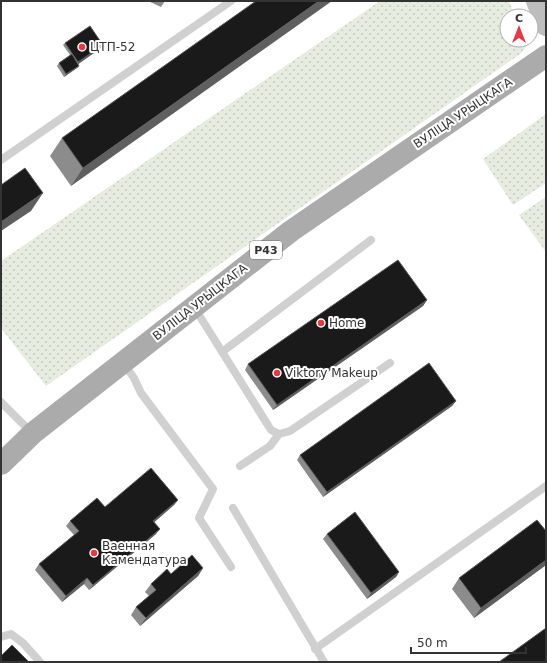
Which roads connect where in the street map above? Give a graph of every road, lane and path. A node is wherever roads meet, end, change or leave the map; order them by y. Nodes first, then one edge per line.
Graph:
1 (231, 1) edge
2 (536, 1) edge
3 (546, 25) edge
4 (546, 56) edge
5 (1, 160) edge
6 (372, 240) dead end
7 (194, 306) junction
8 (222, 352) junction
9 (123, 362) junction
10 (390, 363) dead end
11 (1, 402) edge
12 (33, 433) junction
13 (279, 434) junction
14 (1, 464) edge
15 (240, 466) dead end
16 (546, 486) edge
17 (233, 508) dead end
18 (230, 567) dead end
19 (1, 637) edge
20 (316, 649) junction
21 (40, 662) edge
22 (324, 662) edge

1 - 5 lane
2 - 3 main road
4 - 7 main road, ВУЛІЦА УРЫЦКАГА / Р43
6 - 8 lane
7 - 8 lane
7 - 9 main road, ВУЛІЦА УРЫЦКАГА / Р43
8 - 13 lane
9 - 12 main road, ВУЛІЦА УРЫЦКАГА / Р43
9 - 18 lane
10 - 13 lane
11 - 12 lane
12 - 14 main road, ВУЛІЦА УРЫЦКАГА / Р43
13 - 15 lane
16 - 20 lane
17 - 20 lane
19 - 21 lane
20 - 22 lane

